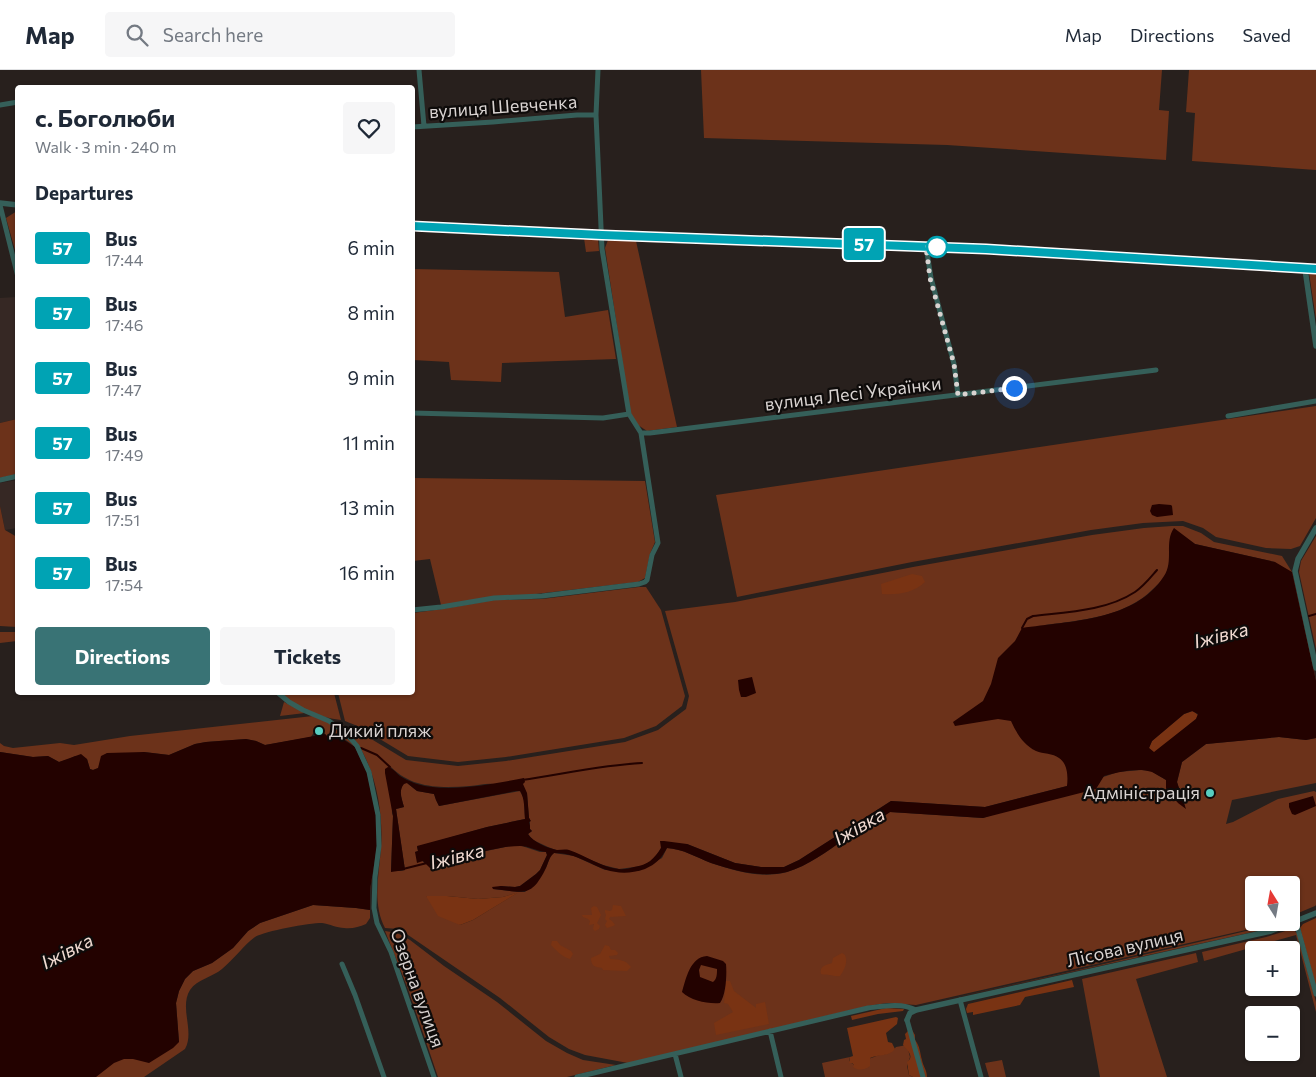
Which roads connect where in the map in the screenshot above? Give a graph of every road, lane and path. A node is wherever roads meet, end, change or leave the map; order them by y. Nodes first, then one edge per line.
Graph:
1 (419, 70) edge
2 (598, 70) edge
3 (15, 102) edge
4 (0, 105) edge
5 (596, 115) junction
6 (424, 126) junction
7 (415, 127) edge
8 (0, 204) edge
9 (15, 204) edge
10 (415, 226) edge
11 (602, 235) junction
12 (926, 246) junction
13 (15, 265) edge
14 (1305, 268) junction
15 (1316, 269) edge
16 (1316, 346) edge
17 (1156, 370) dead end
18 (958, 395) junction
19 (1316, 402) edge
20 (415, 414) edge
21 (628, 414) junction
22 (1228, 416) dead end
23 (641, 432) junction
24 (15, 477) edge
25 (0, 480) edge
26 (1316, 528) edge
27 (415, 610) edge
28 (1316, 668) edge
29 (281, 695) edge
30 (1316, 913) edge
31 (1300, 920) edge
32 (1271, 931) edge
33 (1298, 931) edge
34 (342, 964) dead end
35 (1316, 994) edge
36 (960, 1000) junction
37 (916, 1010) junction
38 (907, 1020) joint
39 (770, 1031) junction
40 (675, 1054) junction
41 (593, 1075) edge
42 (384, 1077) edge
43 (434, 1077) edge
44 (577, 1077) edge
45 (681, 1077) edge
46 (781, 1077) edge
47 (923, 1077) edge
48 (980, 1077) edge

1 - 6 street
2 - 5 street
3 - 4 street
5 - 6 street, вулиця Шевченка
5 - 11 street
6 - 7 street, вулиця Шевченка
8 - 9 street
8 - 13 street
10 - 11 street
11 - 12 street
11 - 21 street
12 - 14 street
12 - 18 street
14 - 15 street
14 - 16 street
17 - 18 street, вулиця Лесі Українки
18 - 23 street, вулиця Лесі Українки
19 - 22 street
20 - 21 street
21 - 23 street
23 - 27 street
24 - 25 street
26 - 28 street
29 - 43 street, Озерна вулиця
30 - 31 street, Лісова вулиця
32 - 36 street, Лісова вулиця
33 - 35 street
34 - 42 street
36 - 37 street, Лісова вулиця
36 - 48 street
37 - 38 street
37 - 39 street
38 - 47 street
39 - 40 street
39 - 46 street
40 - 41 street
40 - 45 street
41 - 44 street

